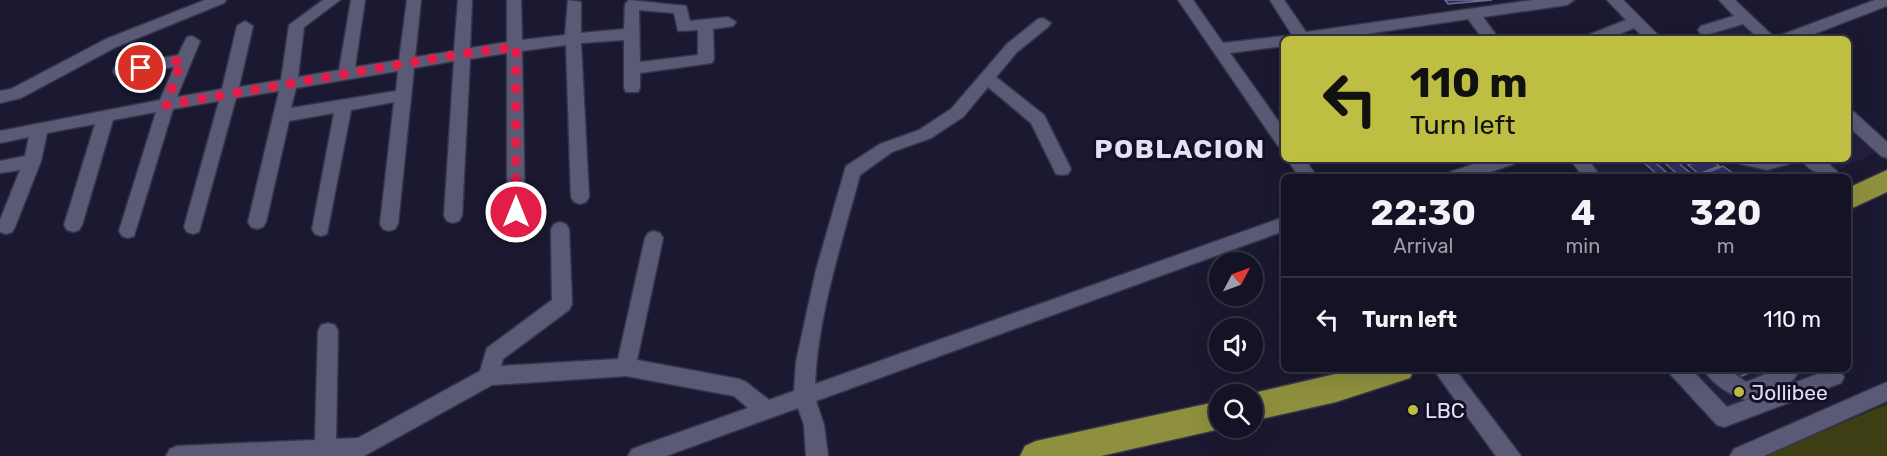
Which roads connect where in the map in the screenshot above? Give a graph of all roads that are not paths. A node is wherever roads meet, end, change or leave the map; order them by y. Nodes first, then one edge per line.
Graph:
1 (219, 0) edge
2 (333, 0) edge
3 (358, 0) edge
4 (414, 0) edge
5 (465, 0) edge
6 (514, 0) edge
7 (1185, 0) edge
8 (1277, 0) edge
9 (1567, 0) edge
10 (1614, 0) edge
11 (1726, 0) edge
12 (1887, 1) edge
13 (574, 2) dead end
14 (1473, 15) junction
15 (1745, 18) junction
16 (728, 22) dead end
17 (1636, 22) junction
18 (1043, 23) dead end
19 (705, 25) junction
20 (245, 26) dead end
21 (1706, 30) dead end
22 (630, 34) junction
23 (1299, 36) edge
24 (1322, 36) edge
25 (1489, 36) edge
26 (1601, 36) edge
27 (1651, 36) edge
28 (1765, 36) edge
29 (1794, 36) edge
30 (573, 38) junction
31 (192, 41) dead end
32 (1281, 41) edge
33 (516, 47) junction
34 (1221, 49) junction
35 (460, 54) junction
36 (182, 60) junction
37 (407, 63) junction
38 (631, 69) junction
39 (120, 71) dead end
40 (346, 74) junction
41 (987, 78) junction
42 (289, 83) junction
43 (632, 88) dead end
44 (229, 95) junction
45 (403, 95) junction
46 (0, 97) edge
47 (166, 105) junction
48 (344, 106) junction
49 (281, 116) junction
50 (105, 118) junction
51 (1851, 119) edge
52 (40, 128) junction
53 (0, 137) edge
54 (1281, 138) edge
55 (1887, 152) edge
56 (32, 162) junction
57 (1499, 162) edge
58 (1759, 162) edge
59 (1773, 162) edge
60 (1815, 162) edge
61 (0, 167) edge
62 (1062, 169) dead end
63 (1465, 174) edge
64 (1831, 174) edge
65 (1887, 180) edge
66 (1851, 196) edge
67 (580, 197) dead end
68 (516, 212) dead end
69 (453, 216) dead end
70 (257, 222) dead end
71 (389, 224) dead end
72 (73, 225) dead end
73 (1281, 225) edge
74 (6, 227) dead end
75 (193, 227) dead end
76 (321, 229) dead end
77 (560, 229) dead end
78 (128, 231) dead end
79 (654, 238) dead end
80 (328, 331) dead end
81 (627, 367) junction
82 (1390, 372) edge
83 (1445, 372) edge
84 (1681, 372) edge
85 (1718, 372) edge
86 (1790, 372) edge
87 (1829, 372) edge
88 (489, 376) junction
89 (1887, 392) edge
90 (804, 396) junction
91 (1263, 405) edge
92 (766, 410) junction
93 (1209, 418) edge
94 (325, 449) junction
95 (1085, 451) edge
96 (177, 456) edge
97 (639, 456) edge
98 (817, 456) edge
99 (1036, 456) edge
100 (1510, 456) edge
101 (1740, 456) edge

1 - 46 street
2 - 42 street
3 - 40 street
4 - 37 street
5 - 35 street
6 - 33 street
7 - 34 street
8 - 23 street
9 - 14 street
10 - 17 street
11 - 15 street
12 - 29 street
13 - 30 street
14 - 24 street
14 - 25 street
15 - 21 street
15 - 28 street
16 - 19 street
17 - 26 street
17 - 27 street
18 - 41 street
19 - 22 street
19 - 38 street
20 - 44 street
22 - 30 street
22 - 38 street
30 - 33 street
30 - 67 street
31 - 36 street
32 - 34 street
33 - 35 street
33 - 68 street
34 - 54 street
35 - 37 street
35 - 69 street
36 - 39 street
36 - 47 street
37 - 40 street
37 - 45 street
38 - 43 street
40 - 42 street
41 - 62 street
41 - 90 street
42 - 44 street
42 - 49 street
44 - 47 street
44 - 75 street
45 - 48 street
45 - 71 street
47 - 50 street
47 - 78 street
48 - 49 street
48 - 76 street
49 - 70 street
50 - 52 street
50 - 72 street
51 - 55 street
52 - 53 street
52 - 56 street
56 - 61 street
56 - 74 street
57 - 63 street
58 - 59 street
60 - 64 street
65 - 66 highway
73 - 90 street
77 - 88 street
79 - 81 street
80 - 94 street
81 - 88 street
81 - 92 street
82 - 91 highway
83 - 100 street
84 - 87 street
85 - 86 street
88 - 94 street
89 - 101 street
90 - 92 street
90 - 98 street
92 - 97 street
93 - 95 highway
94 - 96 street
95 - 99 highway

